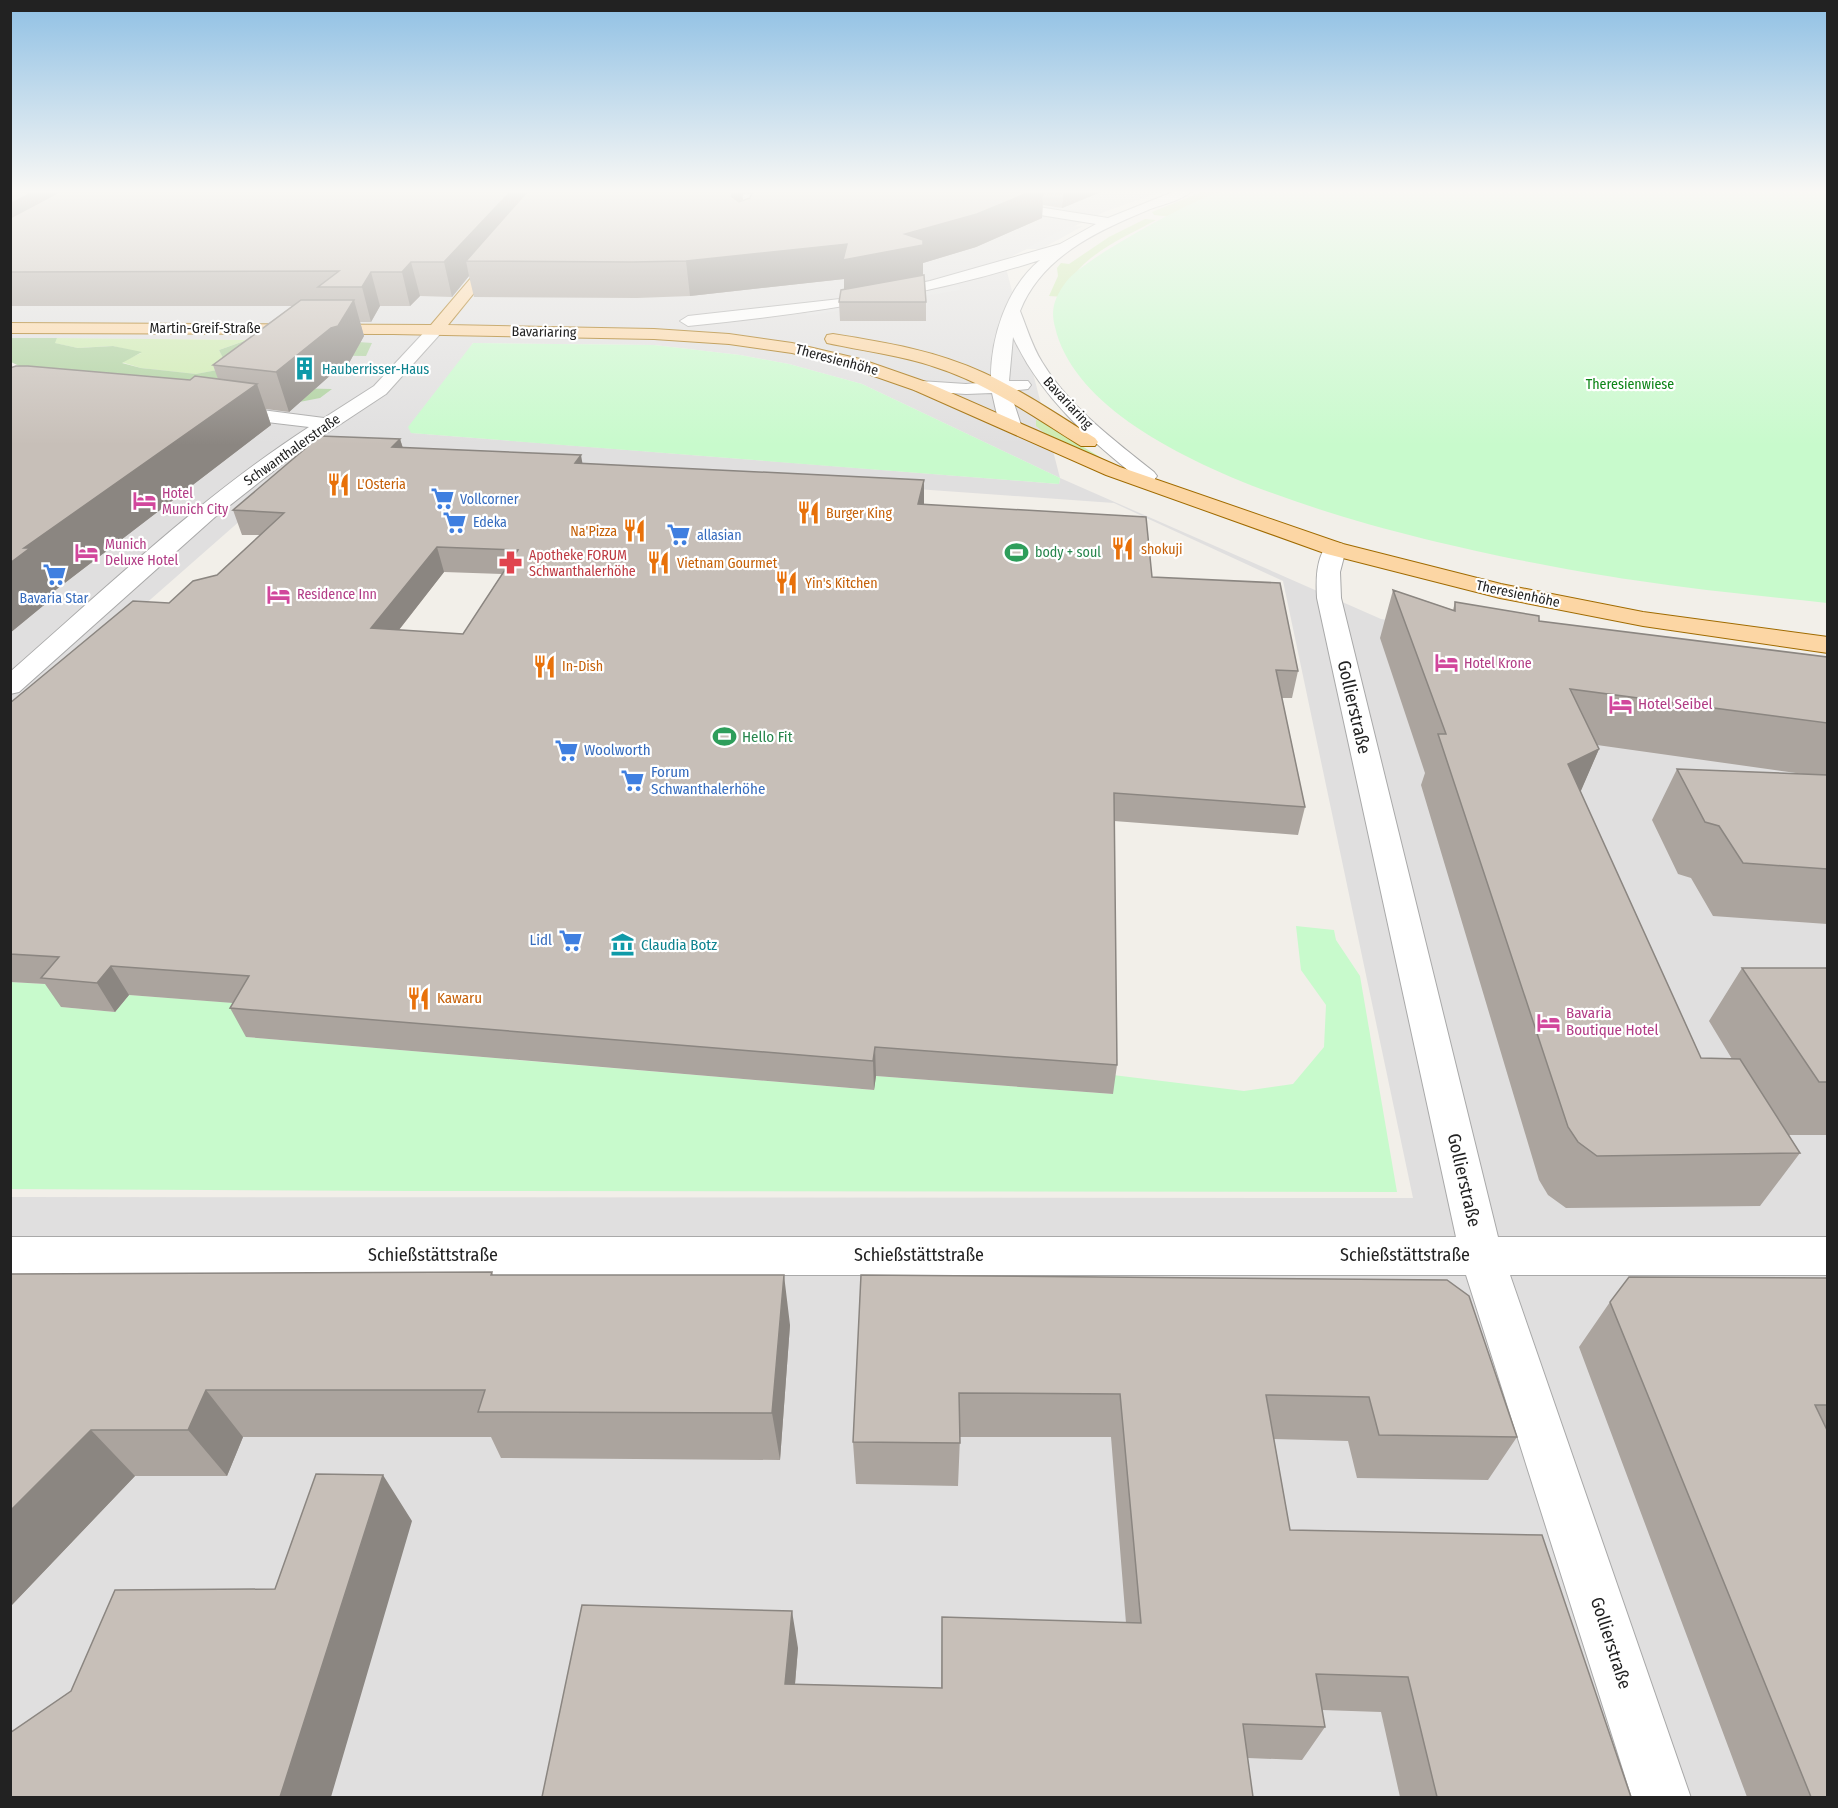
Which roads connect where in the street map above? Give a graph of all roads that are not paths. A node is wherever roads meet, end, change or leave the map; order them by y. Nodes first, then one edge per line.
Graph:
1 (478, 276) edge
2 (966, 276) edge
3 (1031, 276) edge
4 (1013, 312) junction
5 (10, 316) edge
6 (688, 321) junction
7 (440, 323) junction
8 (10, 328) edge
9 (654, 334) joint
10 (1043, 377) junction
11 (920, 386) junction
12 (999, 388) junction
13 (200, 408) edge
14 (327, 424) junction
15 (1011, 425) junction
16 (1147, 476) junction
17 (1216, 509) junction
18 (1335, 549) junction
19 (1827, 645) edge
20 (10, 686) edge
21 (1481, 1255) junction
22 (10, 1256) edge
23 (1827, 1256) edge
24 (1662, 1797) edge

1 - 7 main road, Schwanthalerstraße
2 - 6 street, Bavariaring
3 - 4 street, Bavariaring
4 - 10 street, Bavariaring
4 - 12 street, Bavariaring
5 - 7 main road, Martin-Greif-Straße
6 - 7 main road, Bavariaring
6 - 12 main road, Theresienhöhe
7 - 8 main road, Martin-Greif-Straße
7 - 9 main road, Bavariaring
7 - 14 street, Schwanthalerstraße
9 - 11 main road, Theresienhöhe
10 - 12 street
10 - 16 street, Bavariaring
11 - 12 street
11 - 15 main road, Theresienhöhe
12 - 15 street
12 - 16 main road, Theresienhöhe
13 - 14 street
14 - 20 street, Schwanthalerstraße
15 - 17 main road, Theresienhöhe
16 - 17 main road, Theresienhöhe
17 - 18 main road, Theresienhöhe
18 - 19 main road, Theresienhöhe
18 - 21 street, Gollierstraße
21 - 22 street, Schießstättstraße
21 - 23 street, Schießstättstraße
21 - 24 street, Gollierstraße

